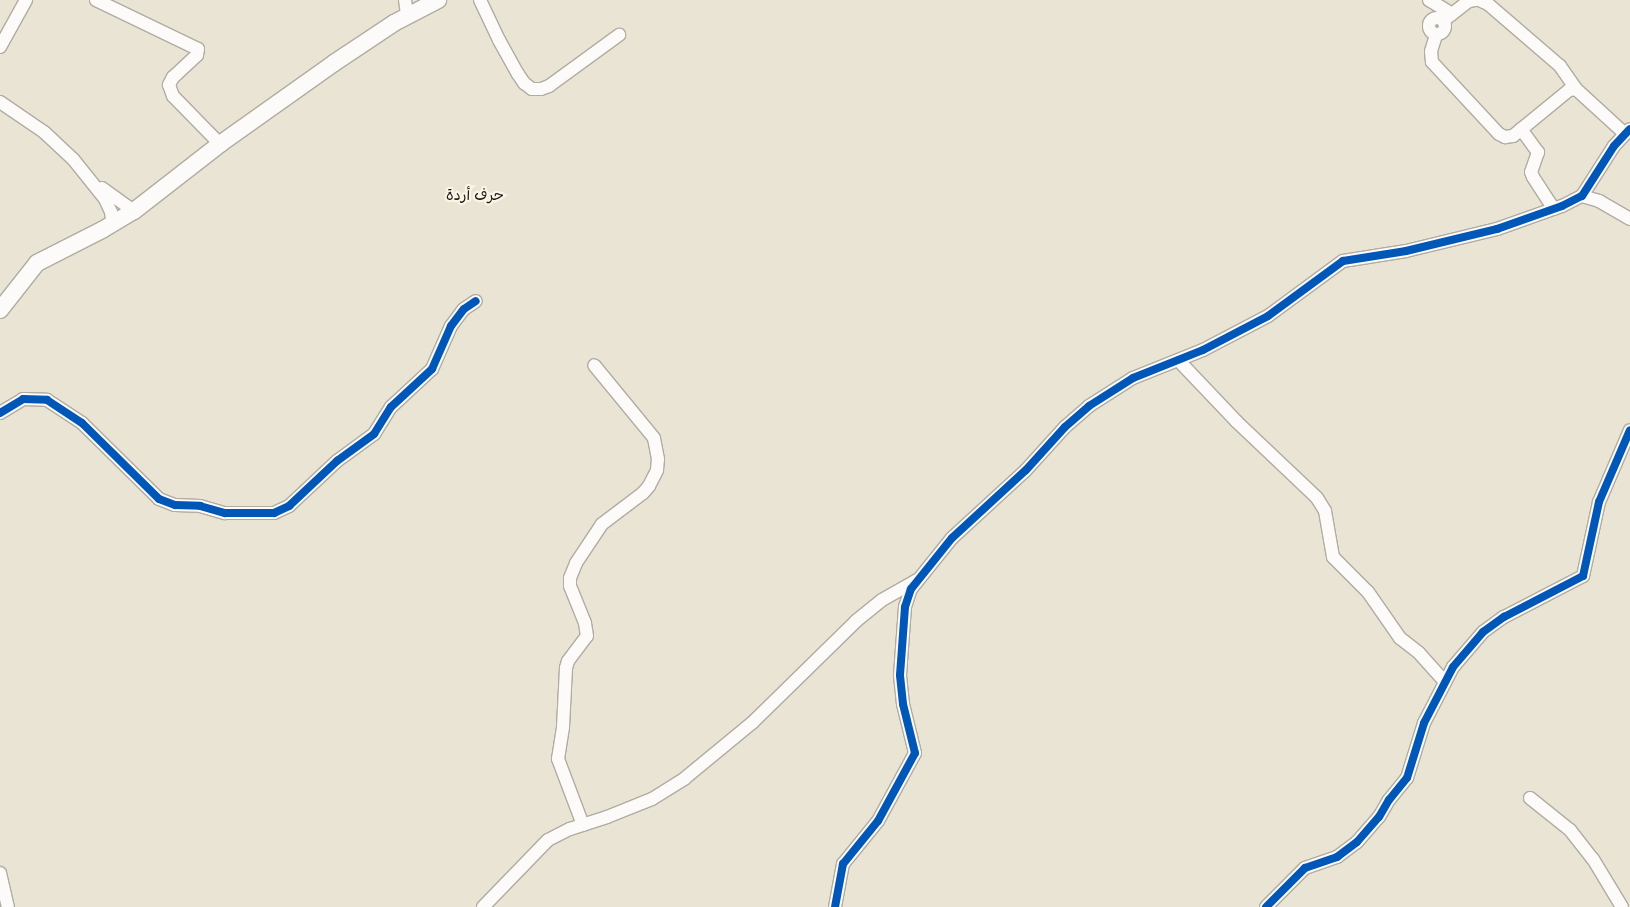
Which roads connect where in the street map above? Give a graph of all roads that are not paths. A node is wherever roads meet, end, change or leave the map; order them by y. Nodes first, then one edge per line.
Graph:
1 (26, 0) edge
2 (96, 0) edge
3 (438, 0) edge
4 (480, 0) edge
5 (1429, 0) edge
6 (1475, 0) edge
7 (1479, 0) edge
8 (406, 7) edge
9 (1448, 18) junction
10 (620, 36) dead end
11 (0, 47) edge
12 (1576, 89) junction
13 (0, 102) edge
14 (1521, 129) junction
15 (1627, 131) edge
16 (220, 144) junction
17 (87, 175) junction
18 (1582, 196) junction
19 (1554, 209) junction
20 (134, 211) junction
21 (1630, 219) edge
22 (113, 224) junction
23 (476, 301) dead end
24 (0, 310) edge
25 (1179, 361) junction
26 (594, 365) dead end
27 (0, 414) edge
28 (1630, 430) edge
29 (917, 580) junction
30 (1445, 682) junction
31 (1530, 798) dead end
32 (584, 825) junction
33 (0, 873) edge
34 (8, 907) edge
35 (483, 907) edge
36 (835, 907) edge
37 (1266, 907) edge
38 (1622, 907) edge

1 - 11 street
2 - 16 street
3 - 8 main road
4 - 10 street
5 - 9 street
6 - 9 street
7 - 12 street
8 - 16 main road
9 - 14 street
12 - 14 street
12 - 15 street
13 - 17 street
14 - 19 street
15 - 18 street
16 - 20 main road
17 - 20 street
17 - 22 street
18 - 19 street
18 - 21 street
19 - 25 street
20 - 22 main road
22 - 24 main road
23 - 27 street
25 - 29 street
25 - 30 street
26 - 32 street
28 - 30 street
29 - 32 street
29 - 36 street
30 - 37 street
31 - 38 street
32 - 35 street
33 - 34 street

